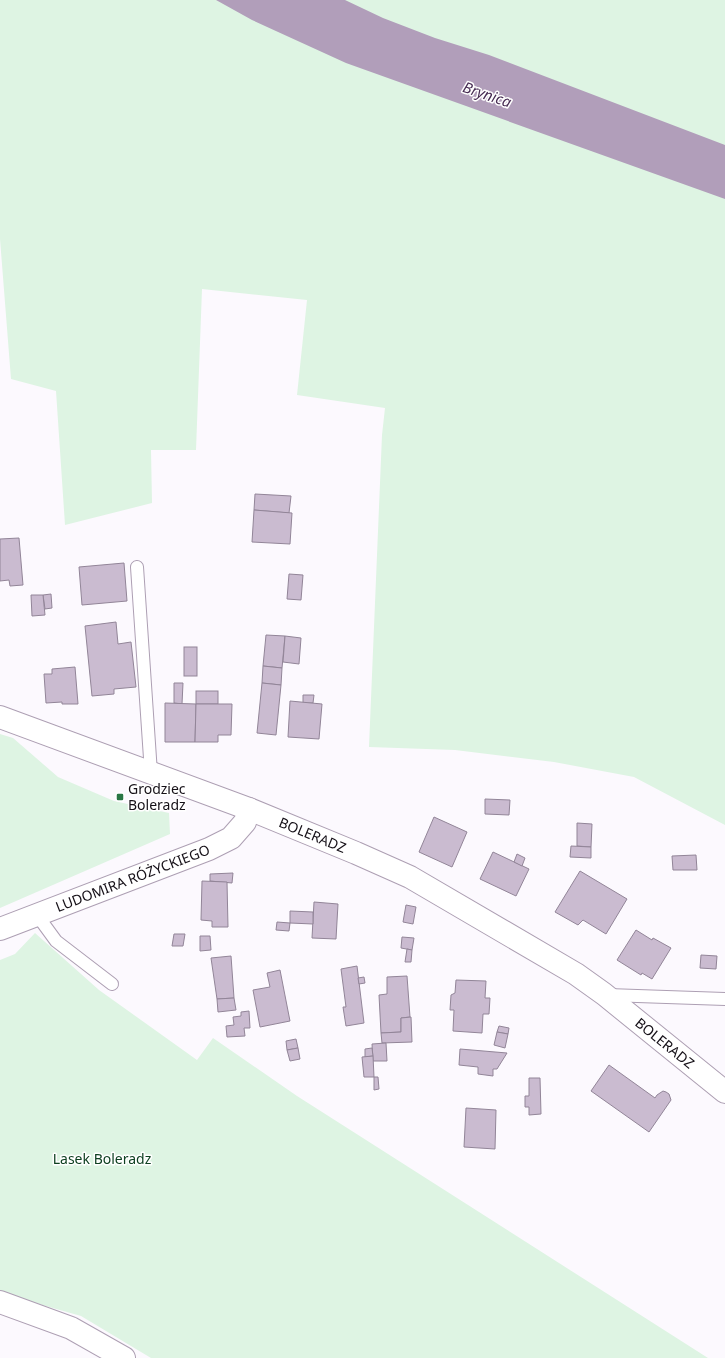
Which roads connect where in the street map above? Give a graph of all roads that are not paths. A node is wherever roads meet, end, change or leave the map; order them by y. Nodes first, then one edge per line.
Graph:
1 (137, 567) dead end
2 (0, 717) edge
3 (151, 773) junction
4 (249, 809) junction
5 (37, 915) junction
6 (0, 929) edge
7 (112, 984) dead end
8 (604, 994) junction
9 (725, 999) edge
10 (725, 1092) edge
11 (0, 1302) edge
12 (124, 1358) edge

1 - 3 lane
2 - 3 street, BOLERADZ
3 - 4 street, BOLERADZ
4 - 5 street, LUDOMIRA RÓŻYCKIEGO
4 - 8 street, BOLERADZ
5 - 6 street, LUDOMIRA RÓŻYCKIEGO
5 - 7 lane
8 - 9 lane, BOLERADZ
8 - 10 street, BOLERADZ
11 - 12 street

